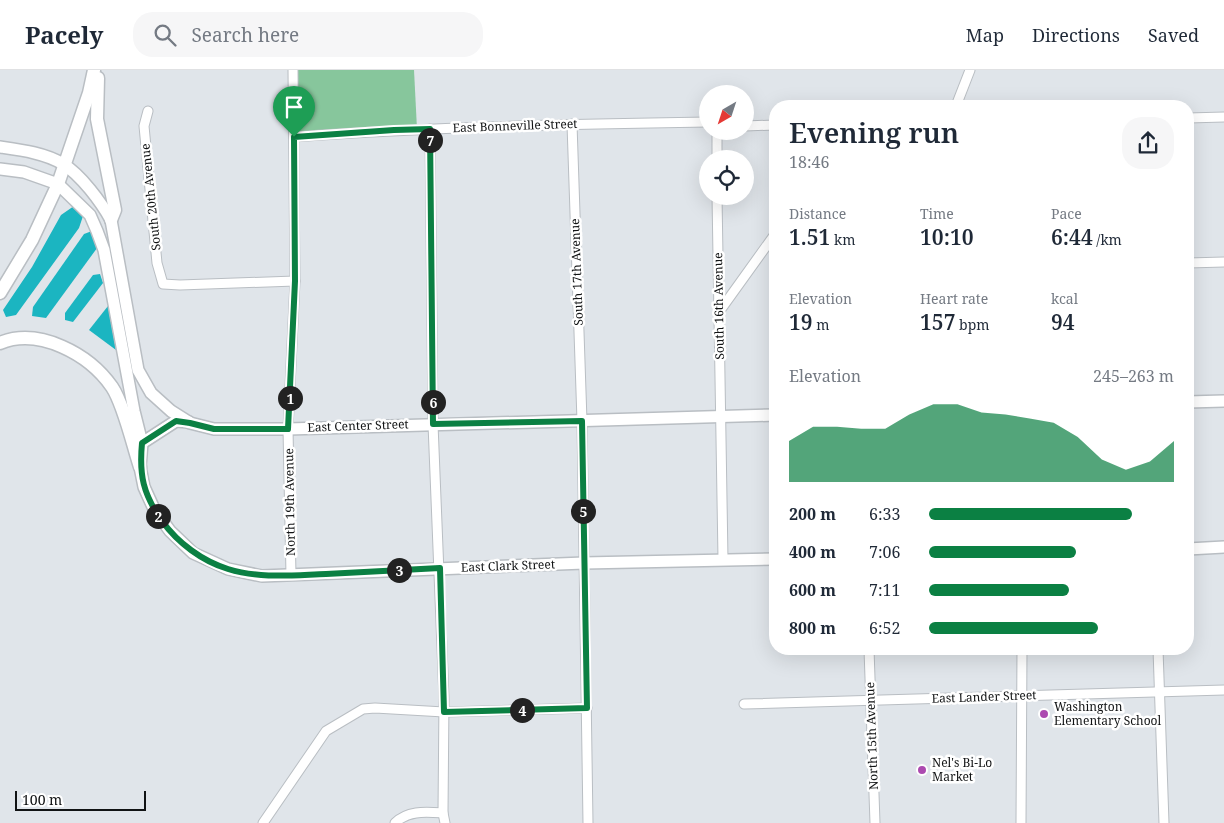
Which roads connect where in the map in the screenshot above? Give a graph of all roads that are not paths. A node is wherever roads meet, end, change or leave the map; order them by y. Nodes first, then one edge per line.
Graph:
1 (94, 70) edge
2 (98, 70) edge
3 (292, 70) edge
4 (970, 70) edge
5 (958, 100) edge
6 (148, 111) dead end
7 (1224, 117) edge
8 (1194, 118) edge
9 (699, 122) edge
10 (572, 124) junction
11 (769, 125) edge
12 (754, 126) edge
13 (430, 129) junction
14 (294, 137) junction
15 (0, 147) edge
16 (64, 164) junction
17 (0, 169) edge
18 (58, 184) junction
19 (718, 205) edge
20 (111, 220) junction
21 (769, 242) edge
22 (1224, 262) edge
23 (1194, 263) edge
24 (295, 281) junction
25 (0, 293) edge
26 (719, 312) junction
27 (0, 343) edge
28 (1224, 401) edge
29 (1194, 402) edge
30 (769, 415) edge
31 (722, 417) junction
32 (582, 421) junction
33 (190, 423) junction
34 (433, 424) junction
35 (288, 429) junction
36 (142, 443) junction
37 (140, 467) junction
38 (1224, 547) edge
39 (1194, 549) edge
40 (723, 559) junction
41 (769, 559) edge
42 (584, 563) junction
43 (440, 568) junction
44 (291, 576) junction
45 (869, 655) edge
46 (1022, 655) edge
47 (1158, 655) edge
48 (1224, 690) edge
49 (1160, 692) junction
50 (1023, 696) junction
51 (871, 700) junction
52 (744, 704) dead end
53 (587, 708) junction
54 (444, 712) junction
55 (443, 813) junction
56 (263, 823) edge
57 (395, 823) edge
58 (445, 823) edge
59 (588, 823) edge
60 (875, 823) edge
61 (1021, 823) edge
62 (1164, 823) edge

1 - 16 highway
2 - 20 highway
3 - 14 street, North 19th Avenue
4 - 5 street
6 - 24 street, South 20th Avenue
7 - 8 street
9 - 10 street, East Bonneville Street
10 - 13 street, East Bonneville Street
10 - 32 street, South 17th Avenue
11 - 12 street
13 - 14 street, East Bonneville Street
13 - 34 street
14 - 24 street, North 19th Avenue
15 - 16 main road, East Center Street
16 - 18 highway
16 - 20 main road, East Center Street
17 - 18 main road
18 - 25 highway
18 - 36 main road
19 - 26 street, South 16th Avenue
20 - 33 main road, East Center Street
21 - 26 street
22 - 23 street
24 - 35 street, North 19th Avenue
26 - 31 street, South 16th Avenue
27 - 37 highway
28 - 29 main road
30 - 31 main road, East Center Street
31 - 32 main road, East Center Street
31 - 40 street, South 16th Avenue
32 - 34 main road, East Center Street
32 - 42 street, South 17th Avenue
33 - 35 main road, East Center Street
33 - 36 main road
34 - 35 main road, East Center Street
34 - 43 street
35 - 44 street, North 19th Avenue
36 - 37 main road, East Clark Street
37 - 44 main road, East Clark Street
38 - 39 main road
40 - 41 main road, East Clark Street
40 - 42 main road, East Clark Street
42 - 43 main road, East Clark Street
42 - 53 street, South 17th Avenue
43 - 44 main road, East Clark Street
43 - 54 street
45 - 51 street, North 15th Avenue
46 - 50 street
47 - 49 street
48 - 49 street, East Lander Street
49 - 50 street, East Lander Street
49 - 62 street
50 - 51 street, East Lander Street
50 - 61 street
51 - 52 street, East Lander Street
51 - 60 street, North 15th Avenue
53 - 54 street
53 - 59 street, South 17th Avenue
54 - 55 street
54 - 56 street
55 - 57 street
55 - 58 street

